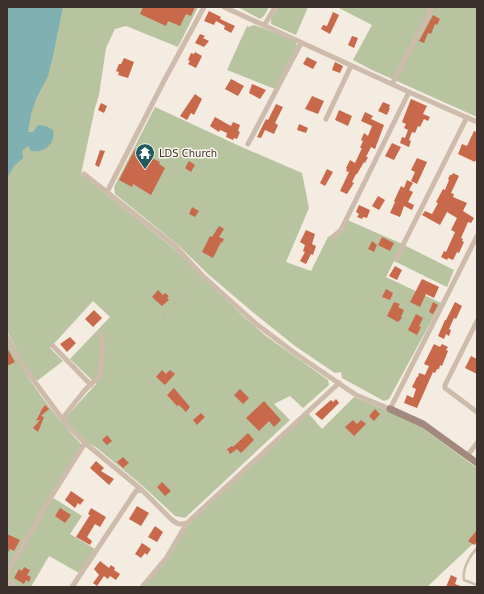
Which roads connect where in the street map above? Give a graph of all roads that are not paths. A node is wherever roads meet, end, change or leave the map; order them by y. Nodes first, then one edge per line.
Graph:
1 (204, 7) edge
2 (224, 7) edge
3 (275, 7) edge
4 (427, 7) edge
5 (264, 26) junction
6 (301, 43) junction
7 (351, 66) junction
8 (392, 84) junction
9 (409, 92) junction
10 (467, 118) junction
11 (326, 119) dead end
12 (477, 122) edge
13 (248, 144) dead end
14 (84, 174) dead end
15 (107, 192) junction
16 (477, 236) edge
17 (333, 237) dead end
18 (396, 259) dead end
19 (477, 321) edge
20 (100, 334) dead end
21 (7, 337) edge
22 (53, 346) dead end
23 (338, 383) junction
24 (91, 385) junction
25 (390, 409) junction
26 (477, 412) edge
27 (66, 424) junction
28 (85, 443) junction
29 (477, 443) edge
30 (467, 456) junction
31 (477, 463) edge
32 (142, 490) junction
33 (187, 523) junction
34 (477, 548) edge
35 (7, 574) edge
36 (7, 581) edge
37 (477, 584) edge
38 (18, 587) edge
39 (72, 587) edge
40 (142, 587) edge

1 - 15 street
2 - 5 street
3 - 5 street
4 - 8 street
5 - 6 street
6 - 7 street
6 - 13 street
7 - 8 street
7 - 11 street
8 - 9 street
9 - 10 street
9 - 17 street
10 - 12 street
10 - 18 street
14 - 15 street
15 - 23 street
16 - 25 street
19 - 26 street
20 - 24 street
21 - 27 street
22 - 24 street
23 - 25 street
23 - 33 street
24 - 27 street
25 - 30 street
27 - 28 street
28 - 32 street
28 - 35 street
29 - 30 street
30 - 31 street
32 - 33 street
32 - 39 street
33 - 40 street
34 - 37 lane
36 - 38 street

